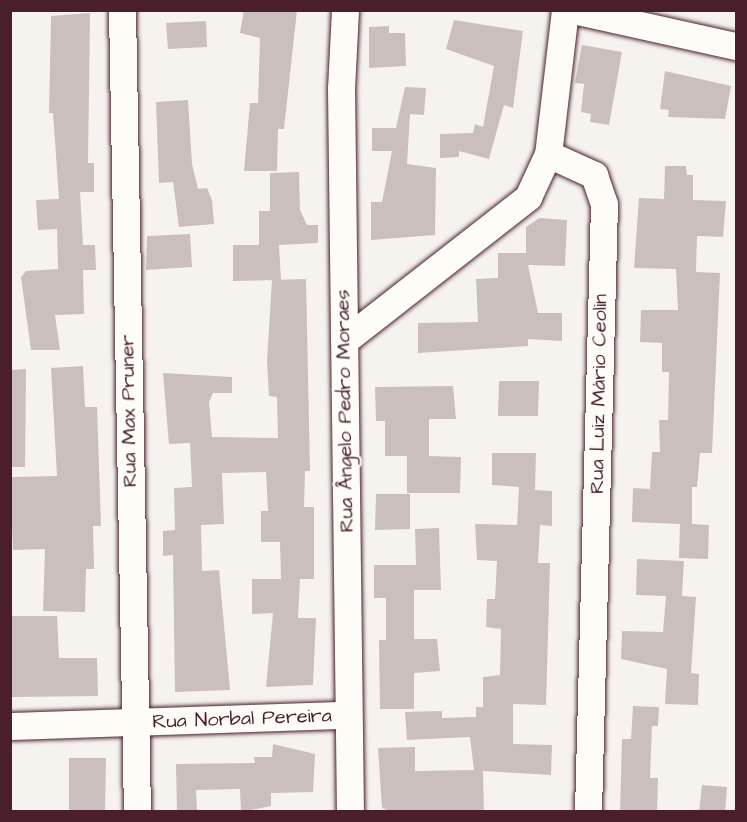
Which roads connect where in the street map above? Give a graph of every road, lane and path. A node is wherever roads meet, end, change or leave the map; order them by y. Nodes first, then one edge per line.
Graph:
1 (122, 10) edge
2 (345, 10) edge
3 (565, 10) edge
4 (573, 10) edge
5 (736, 46) edge
6 (548, 154) junction
7 (344, 341) junction
8 (348, 715) junction
9 (135, 722) junction
10 (10, 726) edge
11 (137, 812) edge
12 (350, 812) edge
13 (588, 812) edge

1 - 9 street, Rua Max Pruner
2 - 7 street, Rua Ângelo Pedro Moraes
3 - 6 street
4 - 5 street
6 - 7 street
6 - 13 street, Rua Luiz Mário Ceolin
7 - 8 street, Rua Ângelo Pedro Moraes
8 - 9 street, Rua Norbal Pereira
8 - 12 street, Rua Ângelo Pedro Moraes
9 - 10 street, Rua Norbal Pereira
9 - 11 street, Rua Max Pruner

